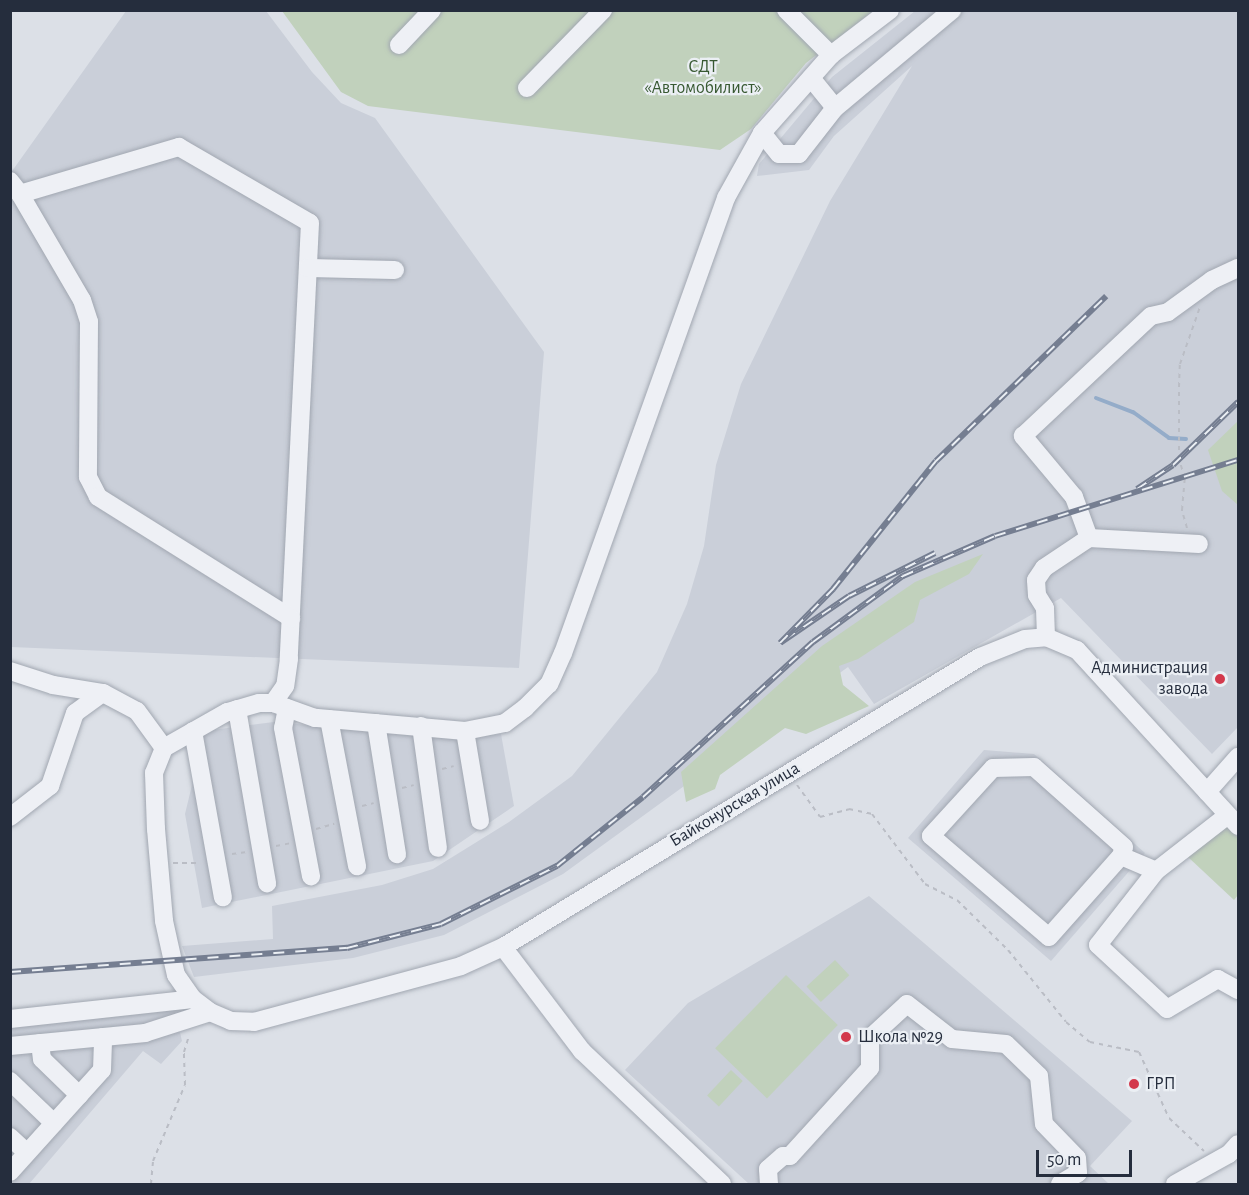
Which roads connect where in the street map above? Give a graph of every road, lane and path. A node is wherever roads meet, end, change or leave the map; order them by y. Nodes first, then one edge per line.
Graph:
1 (432, 10) edge
2 (603, 10) edge
3 (786, 10) edge
4 (890, 10) edge
5 (952, 10) edge
6 (399, 45) dead end
7 (831, 55) junction
8 (811, 78) junction
9 (527, 88) dead end
10 (835, 108) junction
11 (762, 133) junction
12 (15, 188) edge
13 (308, 268) junction
14 (1239, 268) edge
15 (395, 270) dead end
16 (1193, 294) junction
17 (1089, 538) junction
18 (1193, 543) joint
19 (291, 618) junction
20 (1046, 637) junction
21 (10, 671) edge
22 (103, 693) junction
23 (280, 706) junction
24 (237, 709) junction
25 (329, 719) junction
26 (376, 723) junction
27 (421, 726) junction
28 (193, 731) junction
29 (465, 731) junction
30 (164, 748) junction
31 (1239, 757) edge
32 (788, 772) junction
33 (1207, 792) junction
34 (10, 816) edge
35 (480, 821) dead end
36 (1233, 821) edge
37 (438, 848) dead end
38 (397, 854) dead end
39 (1121, 856) junction
40 (357, 866) dead end
41 (1155, 871) junction
42 (311, 876) dead end
43 (267, 883) dead end
44 (223, 897) dead end
45 (503, 946) junction
46 (1239, 990) edge
47 (193, 999) junction
48 (202, 1015) junction
49 (10, 1019) edge
50 (103, 1037) junction
51 (40, 1043) junction
52 (10, 1046) edge
53 (10, 1081) edge
54 (79, 1095) junction
55 (54, 1123) junction
56 (10, 1137) edge
57 (1239, 1144) edge
58 (27, 1153) junction
59 (1216, 1161) junction
60 (10, 1172) edge
61 (151, 1185) edge
62 (722, 1185) edge
63 (769, 1185) edge
64 (1060, 1185) edge
65 (1175, 1185) edge

1 - 6 street
2 - 9 street
3 - 7 street
4 - 7 street
5 - 10 street
7 - 8 street
8 - 10 street
8 - 11 street
10 - 11 street
11 - 29 street
12 - 13 street
12 - 19 street
13 - 15 street
13 - 19 street
14 - 16 street
16 - 17 street
16 - 18 path
17 - 18 street
17 - 20 street
19 - 23 street
20 - 32 street, Байконурская улица
20 - 33 street
21 - 22 street
22 - 30 street
22 - 34 street
23 - 24 street
23 - 25 street
23 - 42 street
24 - 28 street
24 - 43 street
25 - 26 street
25 - 40 street
26 - 27 street
26 - 38 street
27 - 29 street
27 - 37 street
28 - 30 street
28 - 44 street
29 - 35 street
30 - 47 street, Байконурская улица
31 - 33 street
32 - 45 street, Байконурская улица
32 - 59 path
33 - 36 street
36 - 41 street
39 - 39 street
39 - 41 street
41 - 46 street
45 - 48 street, Байконурская улица
45 - 62 street
47 - 48 street, Байконурская улица
47 - 49 street
48 - 50 street
48 - 61 path
50 - 51 street
50 - 54 street
51 - 52 street
51 - 54 street
53 - 55 street
54 - 55 street
55 - 58 street
56 - 58 street
57 - 59 street
58 - 60 street
59 - 65 street
63 - 64 street

